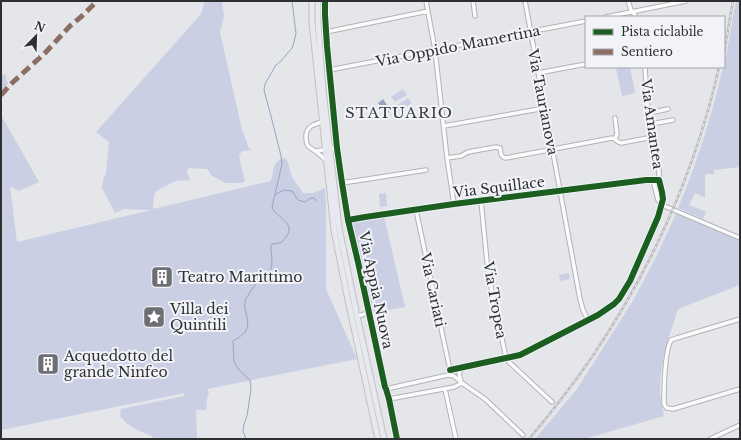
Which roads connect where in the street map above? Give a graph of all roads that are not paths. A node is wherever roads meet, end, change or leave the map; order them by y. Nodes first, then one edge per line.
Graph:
1 (312, 1) edge
2 (318, 1) edge
3 (325, 1) edge
4 (426, 1) edge
5 (473, 1) edge
6 (525, 1) edge
7 (628, 1) edge
8 (686, 1) edge
9 (428, 11) junction
10 (632, 12) junction
11 (475, 16) dead end
12 (611, 16) edge
13 (635, 16) edge
14 (585, 21) edge
15 (326, 32) junction
16 (530, 32) junction
17 (436, 50) junction
18 (585, 64) edge
19 (644, 68) edge
20 (329, 70) junction
21 (538, 73) junction
22 (545, 108) junction
23 (668, 110) dead end
24 (649, 113) junction
25 (615, 118) dead end
26 (674, 120) dead end
27 (322, 122) junction
28 (651, 124) junction
29 (444, 126) junction
30 (653, 137) junction
31 (615, 139) junction
32 (337, 148) junction
33 (552, 148) junction
34 (327, 149) junction
35 (315, 151) junction
36 (447, 158) junction
37 (326, 161) junction
38 (426, 170) dead end
39 (652, 180) junction
40 (659, 180) junction
41 (342, 183) junction
42 (560, 191) junction
43 (481, 202) junction
44 (454, 204) junction
45 (662, 204) junction
46 (416, 210) junction
47 (348, 220) junction
48 (740, 238) edge
49 (369, 313) junction
50 (357, 316) junction
51 (588, 320) junction
52 (740, 320) edge
53 (506, 358) junction
54 (463, 367) junction
55 (450, 370) junction
56 (448, 375) junction
57 (462, 383) junction
58 (386, 389) junction
59 (445, 389) junction
60 (740, 389) edge
61 (389, 399) junction
62 (552, 402) dead end
63 (740, 425) edge
64 (522, 435) dead end
65 (378, 439) edge
66 (384, 439) edge
67 (397, 439) edge
68 (456, 439) edge
69 (710, 439) edge

1 - 27 main road, Via Appia Nuova
2 - 34 main road, Via Appia Nuova
3 - 15 street, Via Appia Nuova
4 - 9 street
5 - 11 street
6 - 16 street, Via Taurianova
7 - 10 street
8 - 10 street
9 - 15 street
9 - 17 street
10 - 12 street
10 - 13 street
14 - 16 street, Via Oppido Mamertina
15 - 20 street, Via Appia Nuova
16 - 17 street, Via Oppido Mamertina
16 - 21 street, Via Taurianova
17 - 20 street, Via Oppido Mamertina
17 - 29 street
18 - 21 street
19 - 24 street, Via Amantea
20 - 32 street, Via Appia Nuova
21 - 22 street, Via Taurianova
22 - 29 street
22 - 33 street, Via Taurianova
23 - 24 street
24 - 28 street, Via Amantea
25 - 31 street
26 - 28 street
27 - 34 main road, Via Appia Nuova
27 - 35 street
28 - 30 street, Via Amantea
29 - 36 street
30 - 31 street
30 - 40 street, Via Amantea
31 - 33 street
32 - 34 street
32 - 41 street, Via Appia Nuova
33 - 36 street
33 - 42 street, Via Taurianova
34 - 35 street
34 - 37 main road, Via Appia Nuova
34 - 50 main road, Via Appia Nuova
35 - 37 street
36 - 44 street
37 - 65 main road, Via Appia Nuova
38 - 41 street
39 - 40 street, Via Squillace
39 - 42 street, Via Squillace
39 - 45 street
40 - 45 street, Via Amantea
41 - 47 street, Via Appia Nuova
42 - 43 street, Via Squillace
42 - 51 street, Via Taurianova
43 - 44 street, Via Squillace
43 - 53 street, Via Tropea
44 - 46 street, Via Squillace
45 - 48 street
45 - 51 street
46 - 47 street, Via Squillace
46 - 55 street, Via Cariati
47 - 49 street, Via Appia Nuova
49 - 50 street
49 - 58 street, Via Appia Nuova
50 - 66 main road, Via Appia Nuova
51 - 53 street
52 - 60 street
53 - 54 street
53 - 62 street, Via Tropea
54 - 55 street
54 - 57 street
55 - 56 street
56 - 57 street
56 - 58 street
57 - 59 street
57 - 64 street
58 - 61 street, Via Appia Nuova
59 - 61 street
59 - 68 street
61 - 67 street, Via Appia Nuova
63 - 69 street

